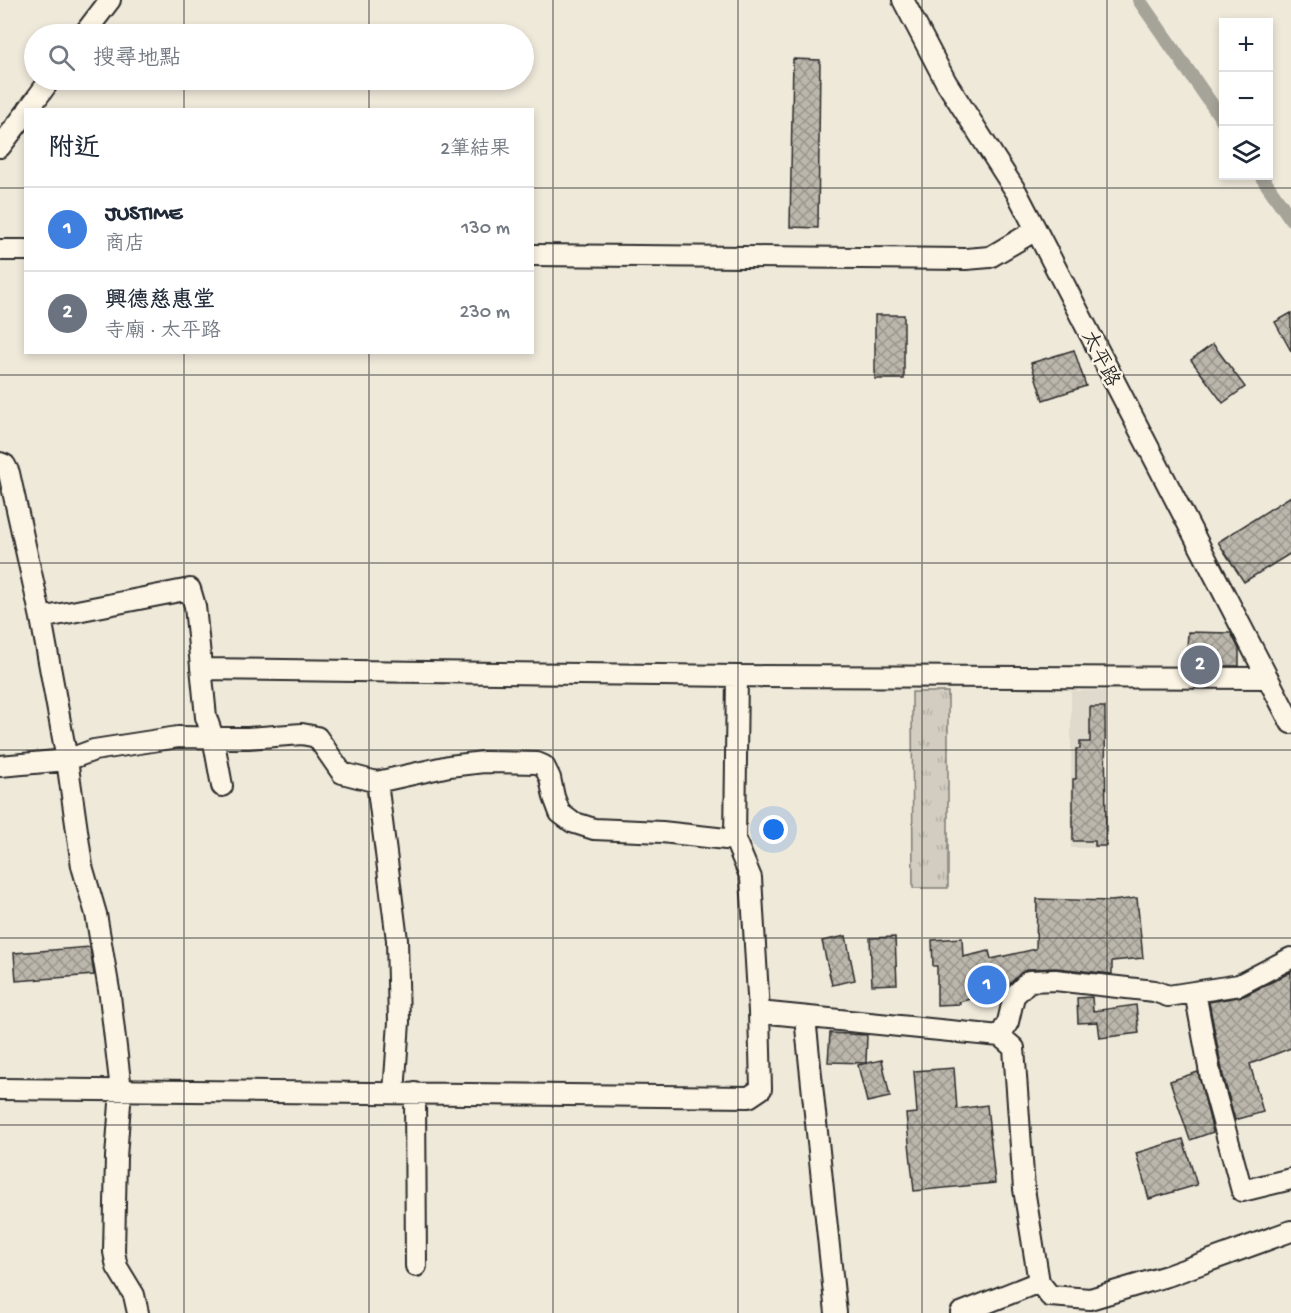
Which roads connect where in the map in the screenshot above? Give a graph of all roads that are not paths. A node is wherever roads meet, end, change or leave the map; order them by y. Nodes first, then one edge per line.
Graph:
1 (110, 0) edge
2 (903, 0) edge
3 (92, 24) edge
4 (43, 90) edge
5 (29, 108) edge
6 (24, 115) edge
7 (0, 147) edge
8 (1036, 230) junction
9 (0, 249) edge
10 (24, 250) edge
11 (534, 255) edge
12 (0, 463) edge
13 (40, 618) junction
14 (201, 669) junction
15 (737, 676) junction
16 (1268, 678) junction
17 (1291, 720) edge
18 (213, 737) junction
19 (67, 760) junction
20 (0, 766) edge
21 (378, 782) junction
22 (222, 786) dead end
23 (735, 840) junction
24 (1291, 958) edge
25 (1195, 992) junction
26 (759, 1012) junction
27 (805, 1018) junction
28 (1000, 1036) junction
29 (0, 1089) edge
30 (121, 1090) junction
31 (394, 1093) junction
32 (414, 1093) junction
33 (1291, 1179) edge
34 (1291, 1231) edge
35 (416, 1266) dead end
36 (1039, 1282) junction
37 (138, 1313) edge
38 (836, 1313) edge
39 (960, 1313) edge

1 - 3 street
2 - 8 street, 太平路
4 - 5 street
6 - 7 street
8 - 11 street
8 - 16 street, 太平路
9 - 10 street
12 - 13 street
13 - 14 street
13 - 19 street
14 - 15 street
14 - 18 street
15 - 16 street
15 - 23 street
16 - 17 street, 太平路
18 - 19 street
18 - 21 street
18 - 22 street
19 - 20 street
19 - 30 street
21 - 23 street
21 - 31 street
23 - 26 street
24 - 25 street
25 - 28 street
25 - 33 street
26 - 27 street
26 - 32 street
27 - 28 street
27 - 38 street
28 - 36 street
29 - 30 street
30 - 31 street
30 - 37 street
31 - 32 street
32 - 35 street
34 - 36 street
36 - 39 street

